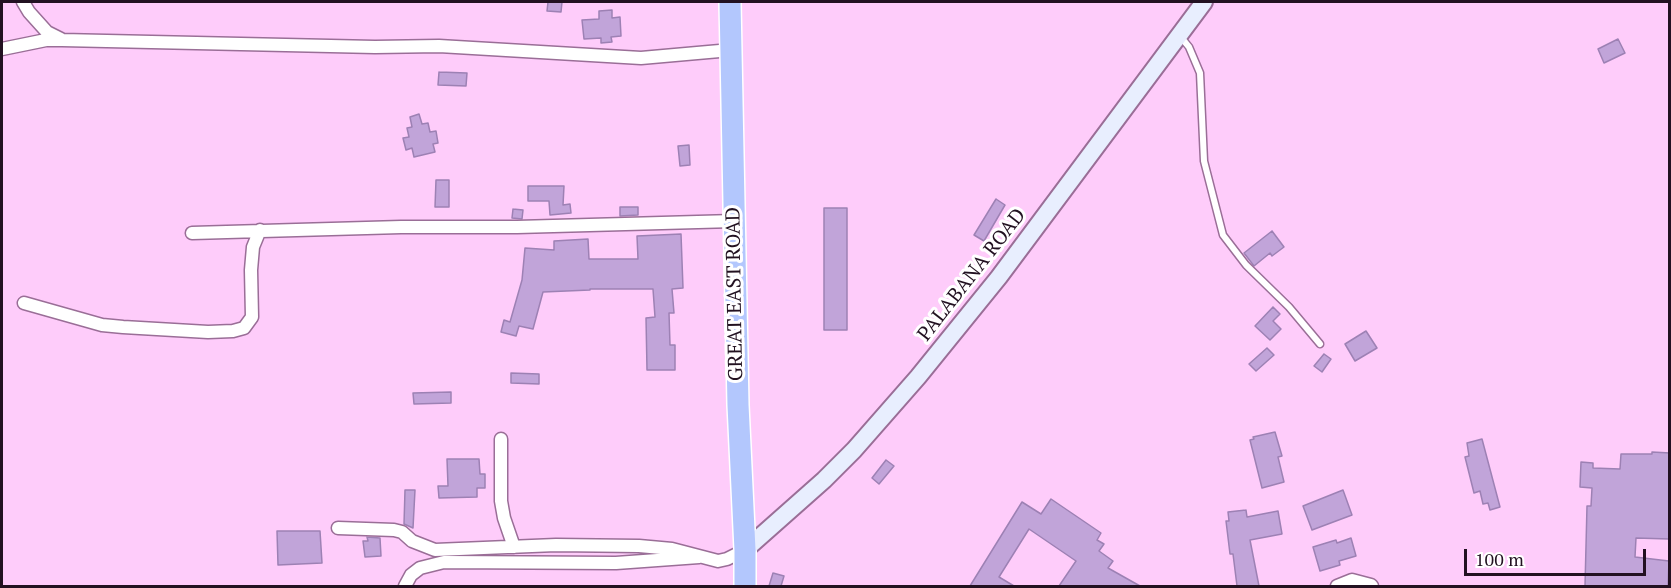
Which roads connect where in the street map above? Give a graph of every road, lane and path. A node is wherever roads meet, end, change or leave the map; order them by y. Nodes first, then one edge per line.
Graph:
1 (23, 2) edge
2 (730, 2) edge
3 (1204, 2) edge
4 (1179, 35) junction
5 (62, 40) junction
6 (2, 49) edge
7 (731, 50) junction
8 (734, 221) junction
9 (260, 230) junction
10 (192, 233) dead end
11 (24, 303) dead end
12 (1320, 344) dead end
13 (501, 439) dead end
14 (338, 528) dead end
15 (514, 547) junction
16 (745, 550) junction
17 (700, 557) junction
18 (405, 586) edge
19 (745, 586) edge
20 (1337, 586) edge
21 (1372, 586) edge

1 - 5 street
2 - 7 highway, GREAT EAST ROAD
3 - 4 street, PALABANA ROAD
4 - 12 lane
4 - 16 street, PALABANA ROAD
5 - 6 street
5 - 7 street
7 - 8 highway, GREAT EAST ROAD
8 - 9 street
8 - 16 highway, GREAT EAST ROAD
9 - 10 street
9 - 11 street
13 - 15 street
14 - 15 street
15 - 17 street
16 - 17 street
16 - 19 highway, GREAT EAST ROAD
17 - 18 street
20 - 21 street

